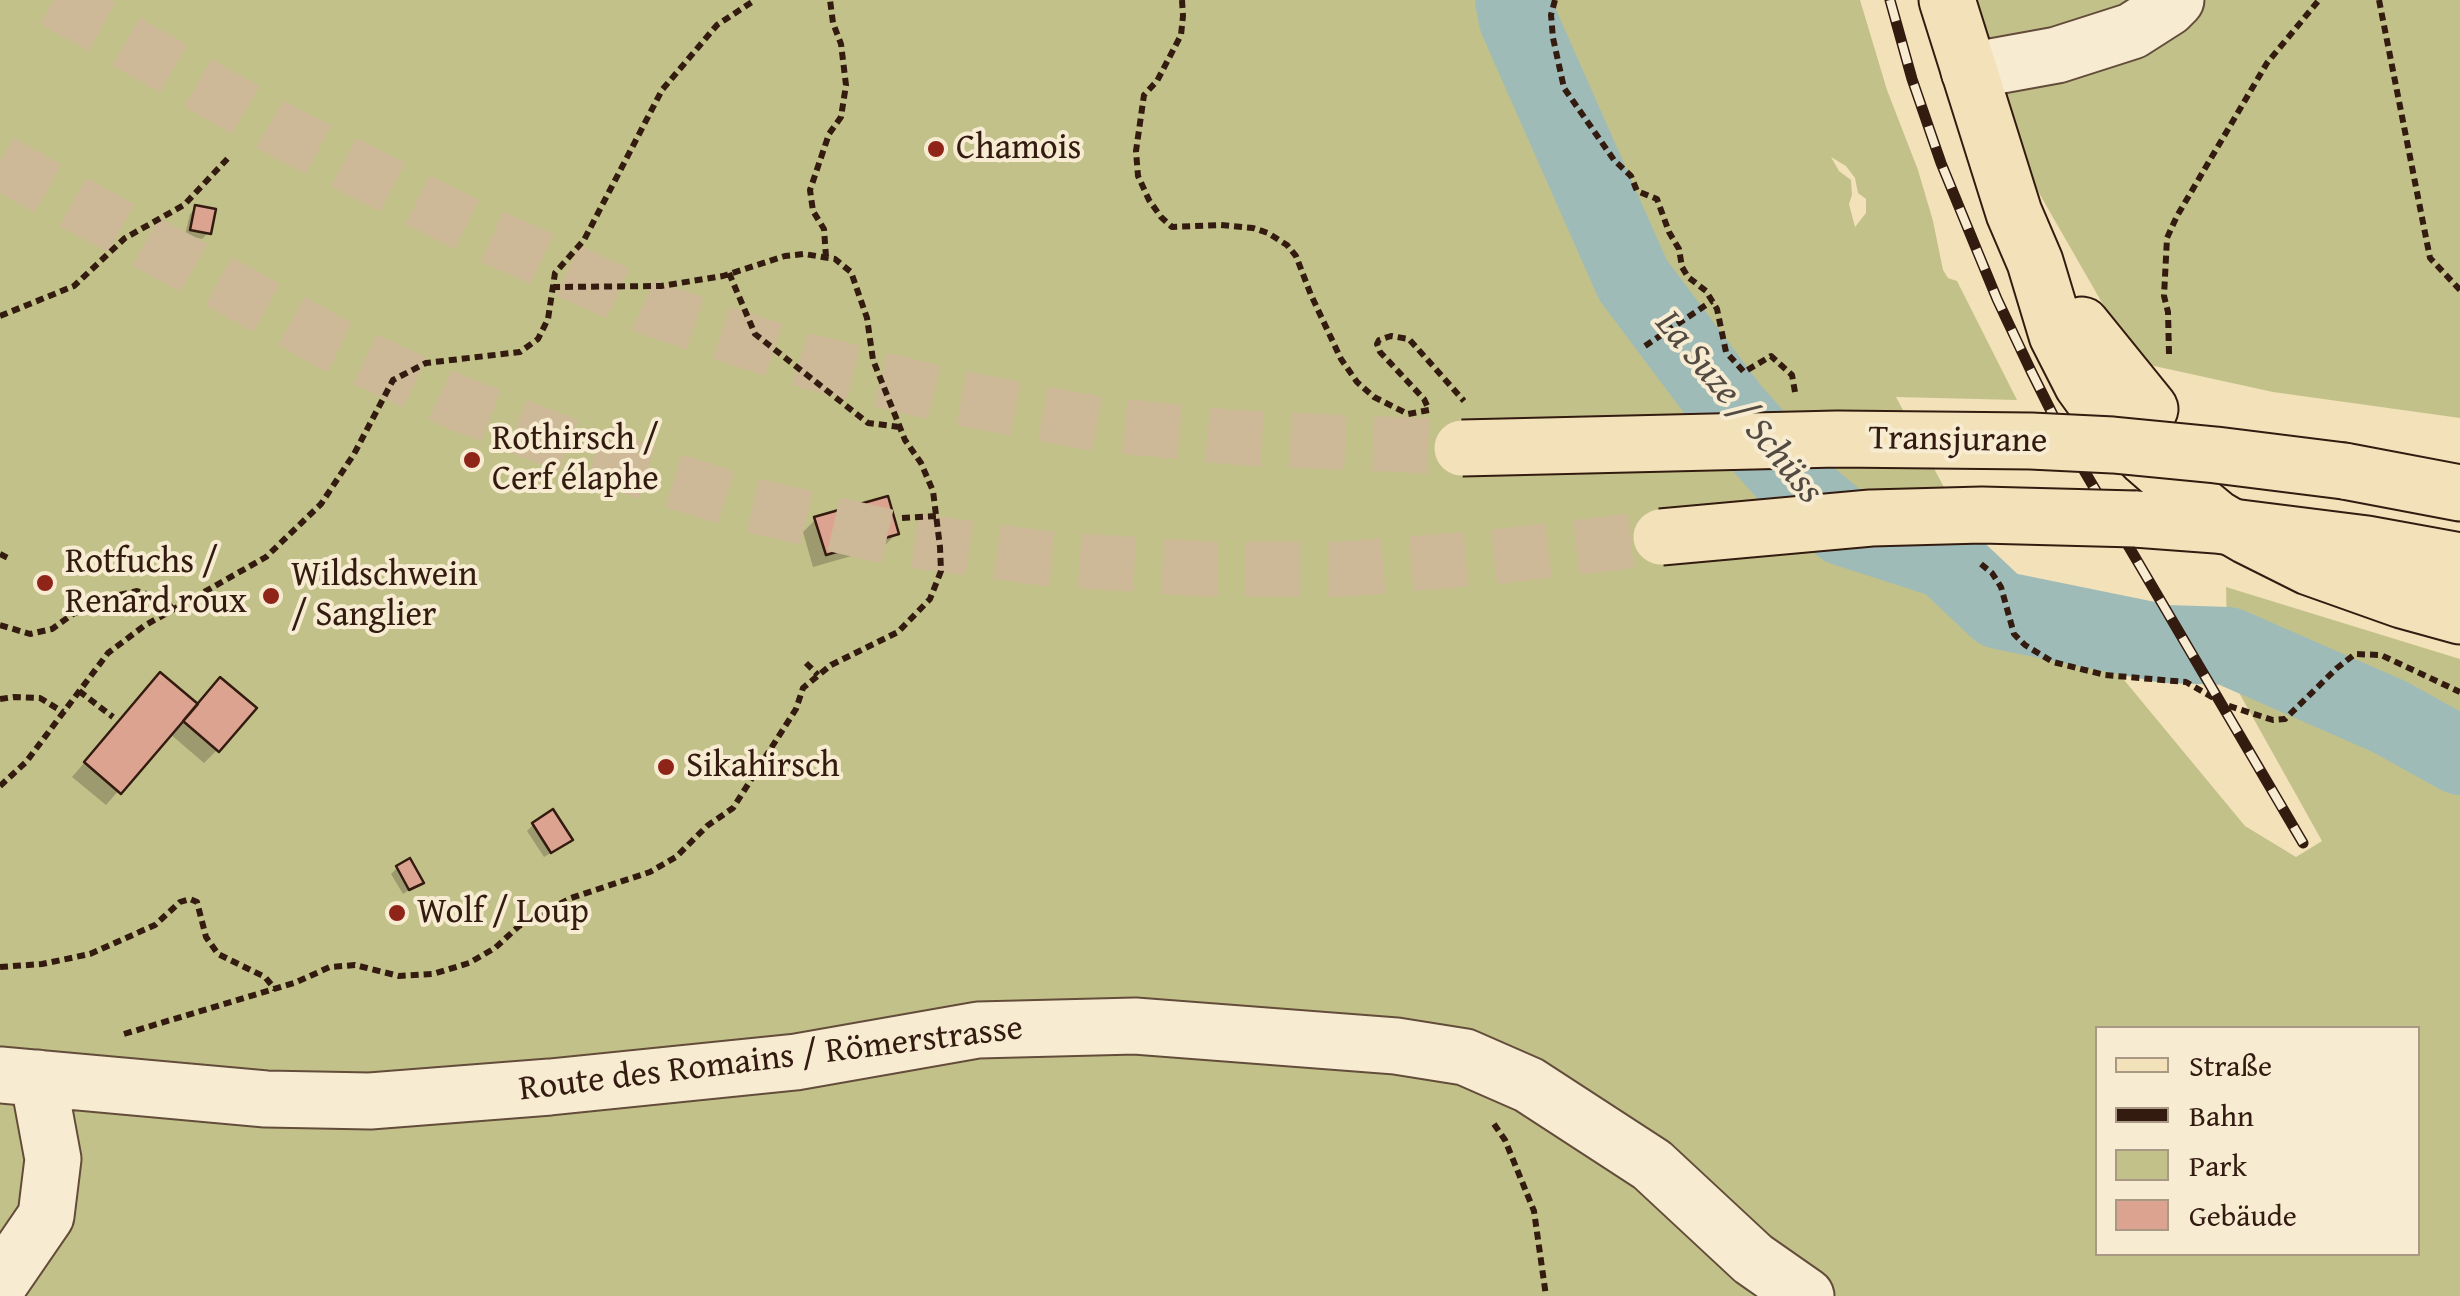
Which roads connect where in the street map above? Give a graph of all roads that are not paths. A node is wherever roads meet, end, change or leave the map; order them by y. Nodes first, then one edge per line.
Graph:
1 (1947, 0) edge
2 (2176, 0) edge
3 (1969, 71) junction
4 (2036, 262) junction
5 (2150, 408) dead end
6 (1460, 434) tunnel mouth
7 (2460, 492) edge
8 (1654, 538) tunnel mouth
9 (2460, 561) edge
10 (2460, 616) edge
11 (19, 1076) edge
12 (0, 1283) edge
13 (1806, 1296) edge

1 - 3 main road
2 - 3 street
3 - 4 main road
4 - 5 main road
4 - 10 main road
6 - 7 main road, Transjurane, bridge
8 - 9 main road, bridge
11 - 12 street
11 - 13 street, Route des Romains / Römerstrasse

